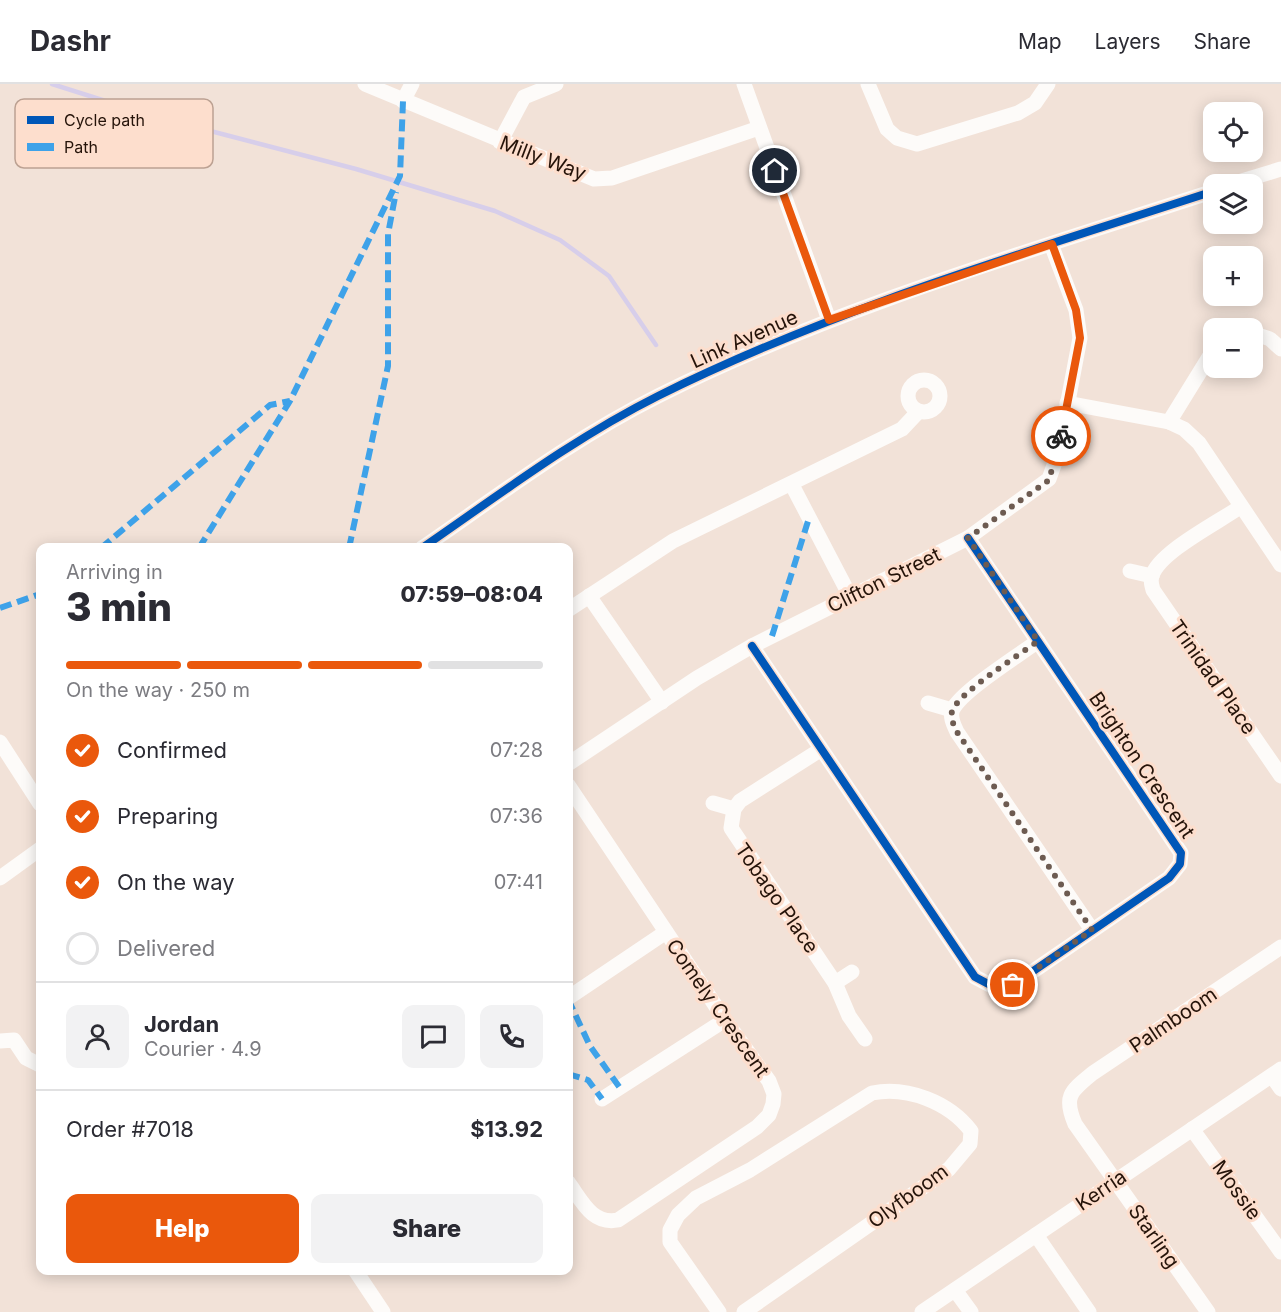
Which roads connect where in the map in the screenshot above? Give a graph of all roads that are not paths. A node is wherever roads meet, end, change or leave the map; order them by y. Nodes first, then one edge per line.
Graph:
1 (365, 84) edge
2 (411, 84) edge
3 (556, 84) edge
4 (744, 84) edge
5 (868, 84) edge
6 (1048, 84) edge
7 (403, 101) junction
8 (759, 128) junction
9 (500, 142) junction
10 (1281, 169) edge
11 (1263, 175) edge
12 (1203, 195) edge
13 (1052, 244) junction
14 (829, 320) junction
15 (1263, 337) edge
16 (1281, 349) edge
17 (1203, 367) edge
18 (1068, 403) junction
19 (918, 412) dead end
20 (1169, 422) junction
21 (792, 485) junction
22 (1240, 507) junction
23 (968, 538) junction
24 (429, 543) edge
25 (1281, 565) edge
26 (1130, 571) dead end
27 (1152, 576) junction
28 (589, 596) junction
29 (850, 596) junction
30 (573, 607) edge
31 (1038, 641) junction
32 (752, 646) junction
33 (662, 702) junction
34 (928, 703) dead end
35 (952, 710) junction
36 (0, 742) edge
37 (820, 750) junction
38 (573, 761) edge
39 (1281, 776) edge
40 (573, 792) edge
41 (36, 798) edge
42 (713, 803) dead end
43 (735, 809) junction
44 (36, 852) edge
45 (0, 878) edge
46 (1092, 930) junction
47 (666, 932) junction
48 (1281, 947) edge
49 (852, 972) dead end
50 (835, 983) junction
51 (573, 995) edge
52 (725, 1020) junction
53 (865, 1039) dead end
54 (0, 1041) edge
55 (36, 1063) edge
56 (1276, 1072) edge
57 (1281, 1089) edge
58 (1069, 1098) joint
59 (602, 1099) dead end
60 (1192, 1129) junction
61 (1115, 1181) junction
62 (573, 1188) edge
63 (1036, 1235) junction
64 (1281, 1252) edge
65 (358, 1275) edge
66 (955, 1290) junction
67 (383, 1312) edge
68 (719, 1312) edge
69 (744, 1312) edge
70 (922, 1312) edge
71 (971, 1312) edge
72 (1089, 1312) edge
73 (1208, 1312) edge

1 - 7 street, Milly Way
2 - 7 street
3 - 9 street
4 - 8 street
5 - 6 street
7 - 9 street, Milly Way
8 - 9 street, Milly Way
8 - 14 street
10 - 11 street
12 - 13 street, Link Avenue
13 - 14 street, Link Avenue
13 - 18 street, Clifton Street
14 - 24 street, Link Avenue
15 - 16 street
17 - 20 street
18 - 20 street
18 - 23 street, Clifton Street
19 - 21 street
20 - 22 street
21 - 28 street
21 - 29 street
22 - 25 street
22 - 27 street
23 - 29 street, Clifton Street
23 - 31 street, Brighton Crescent
26 - 27 street
27 - 39 street, Trinidad Place
28 - 30 street
28 - 33 street
29 - 32 street, Clifton Street
31 - 35 street
31 - 46 street, Brighton Crescent
32 - 33 street, Clifton Street
32 - 37 street, Brighton Crescent
33 - 38 street, Clifton Street
34 - 35 street
35 - 46 street
36 - 41 street
37 - 43 street
37 - 46 street, Brighton Crescent
40 - 47 street, Comely Crescent
42 - 43 street
43 - 50 street, Tobago Place
44 - 45 street
47 - 51 street
47 - 52 street, Comely Crescent
48 - 58 street, Palmboom
49 - 50 street
50 - 53 street, Tobago Place
52 - 59 street
52 - 62 street, Comely Crescent
54 - 55 street
56 - 57 street
56 - 60 street, Kerria
58 - 61 street, Starling
60 - 61 street, Kerria
60 - 64 street, Mossie
61 - 63 street, Kerria
61 - 73 street, Starling
63 - 66 street, Kerria
63 - 72 street
65 - 67 street
66 - 70 street, Kerria
66 - 71 street
68 - 69 street, Olyfboom

